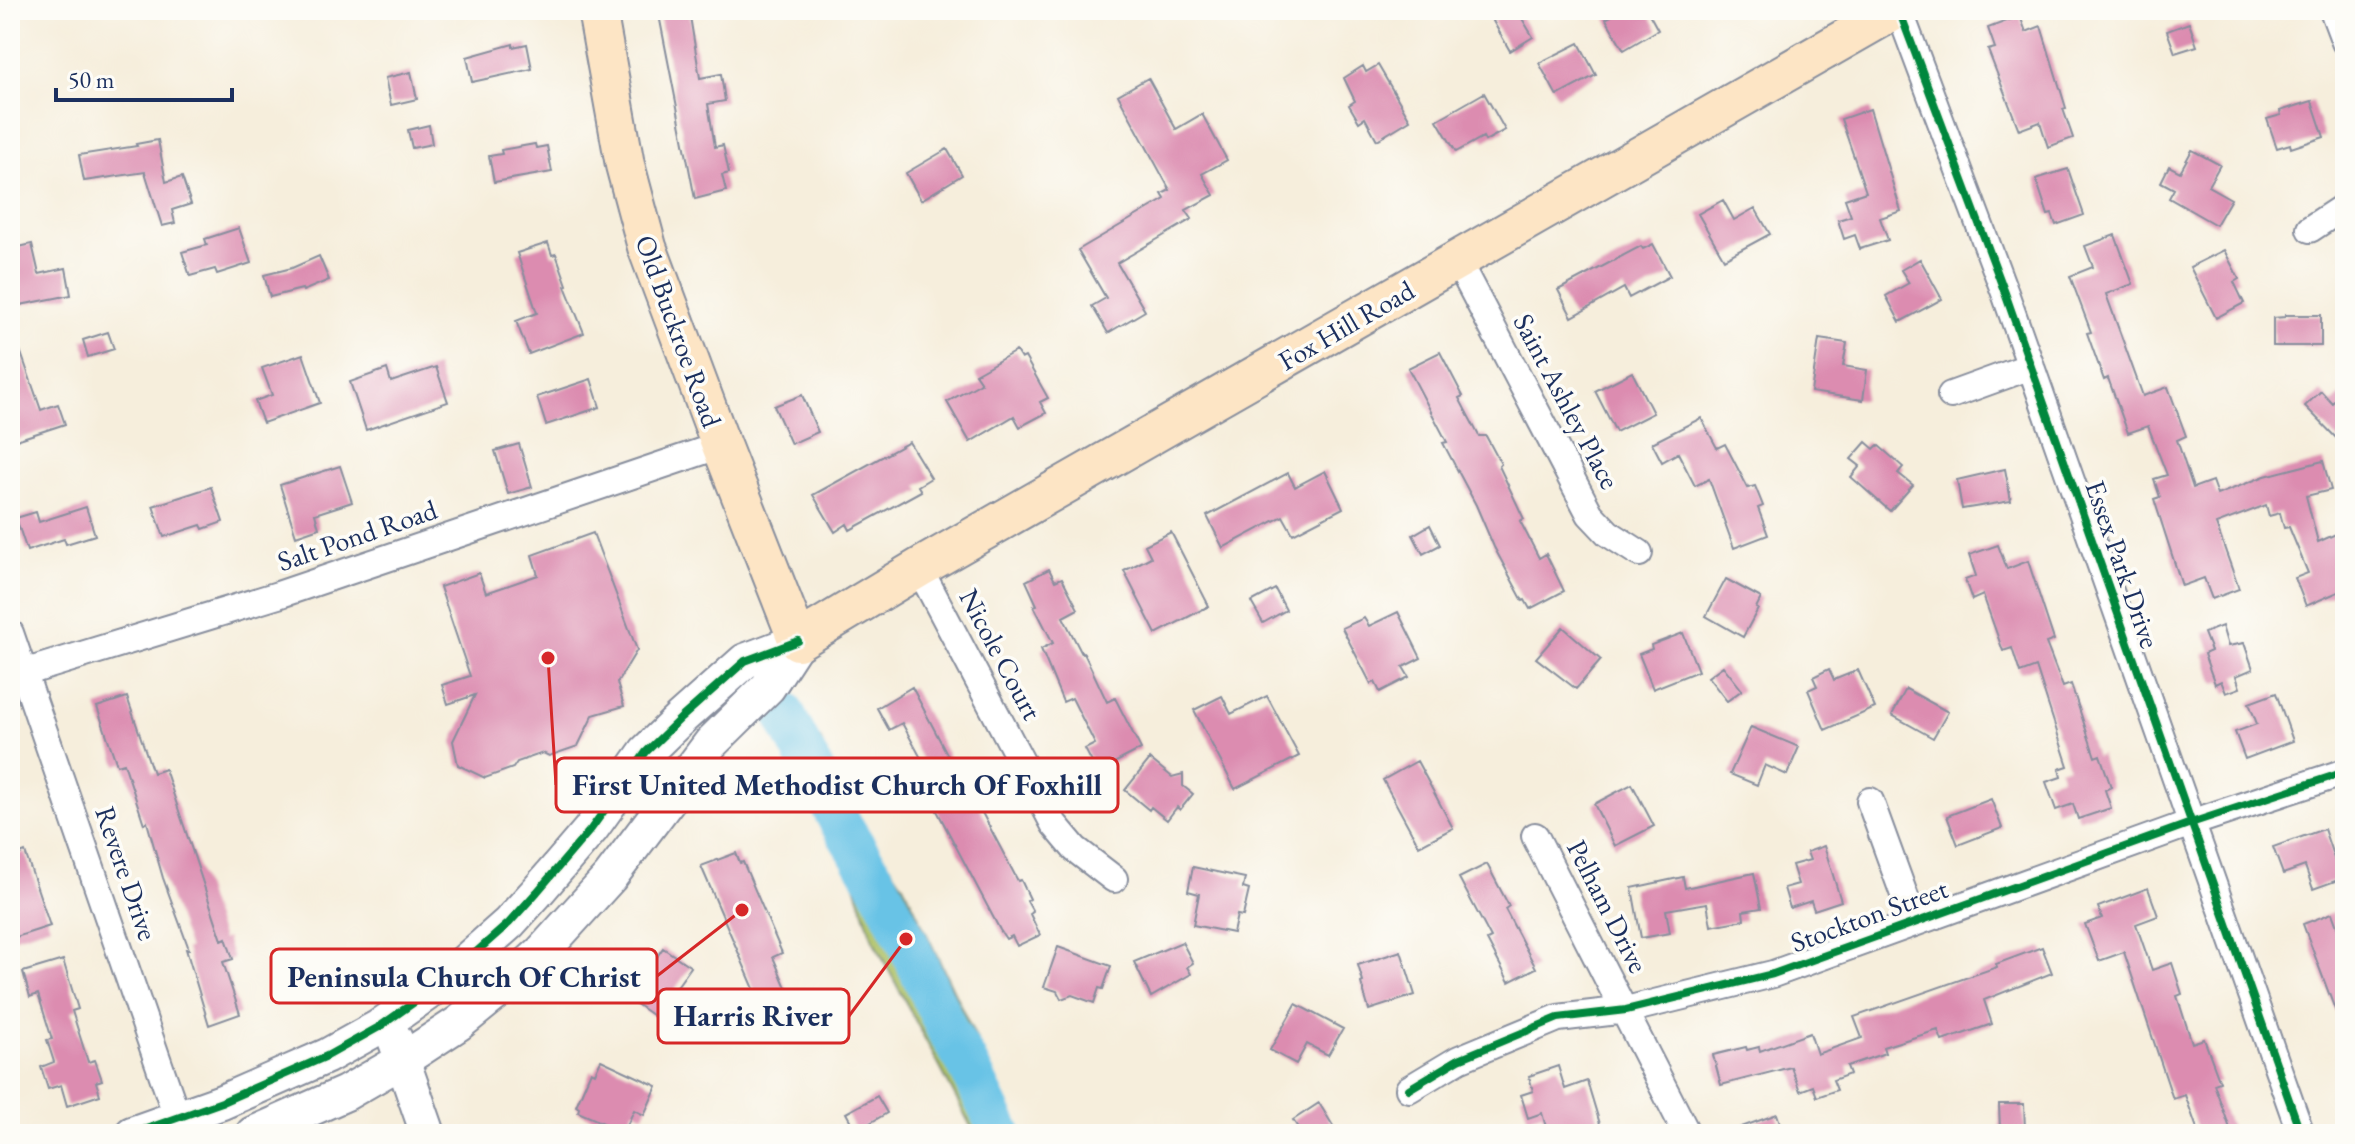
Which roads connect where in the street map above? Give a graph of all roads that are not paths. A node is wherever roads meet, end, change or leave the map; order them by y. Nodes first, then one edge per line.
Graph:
1 (597, 10) edge
2 (1897, 10) edge
3 (2333, 10) edge
4 (2345, 42) edge
5 (2345, 206) edge
6 (2310, 229) dead end
7 (1458, 262) junction
8 (2031, 366) junction
9 (1951, 395) dead end
10 (721, 445) junction
11 (1639, 553) dead end
12 (919, 568) junction
13 (10, 633) edge
14 (798, 641) junction
15 (16, 674) edge
16 (2345, 772) edge
17 (1870, 801) dead end
18 (2191, 823) junction
19 (1535, 836) dead end
20 (1114, 879) dead end
21 (1914, 922) junction
22 (1626, 1010) junction
23 (389, 1020) junction
24 (402, 1060) junction
25 (1409, 1089) dead end
26 (180, 1126) edge
27 (132, 1134) edge
28 (253, 1134) edge
29 (428, 1134) edge
30 (1687, 1134) edge
31 (2301, 1134) edge

1 - 10 main road, Old Buckroe Road
2 - 7 main road, Fox Hill Road
2 - 8 street, Essex Park Drive
3 - 4 street
5 - 6 street
7 - 11 street, Saint Ashley Place
7 - 12 main road, Fox Hill Road
8 - 9 street
8 - 18 street, Essex Park Drive
10 - 14 main road, Old Buckroe Road
10 - 15 street, Salt Pond Road
12 - 14 main road, Fox Hill Road
12 - 20 street, Nicole Court
13 - 15 street, Revere Drive
14 - 23 street
14 - 24 street
15 - 26 street, Revere Drive
16 - 18 street, Stockton Street
17 - 21 street
18 - 21 street, Stockton Street
18 - 31 street, Essex Park Drive
19 - 22 street, Pelham Drive
21 - 22 street, Stockton Street
22 - 25 street, Stockton Street
22 - 30 street, Pelham Drive
23 - 24 street
23 - 26 street
24 - 28 street
24 - 29 street
26 - 27 street

